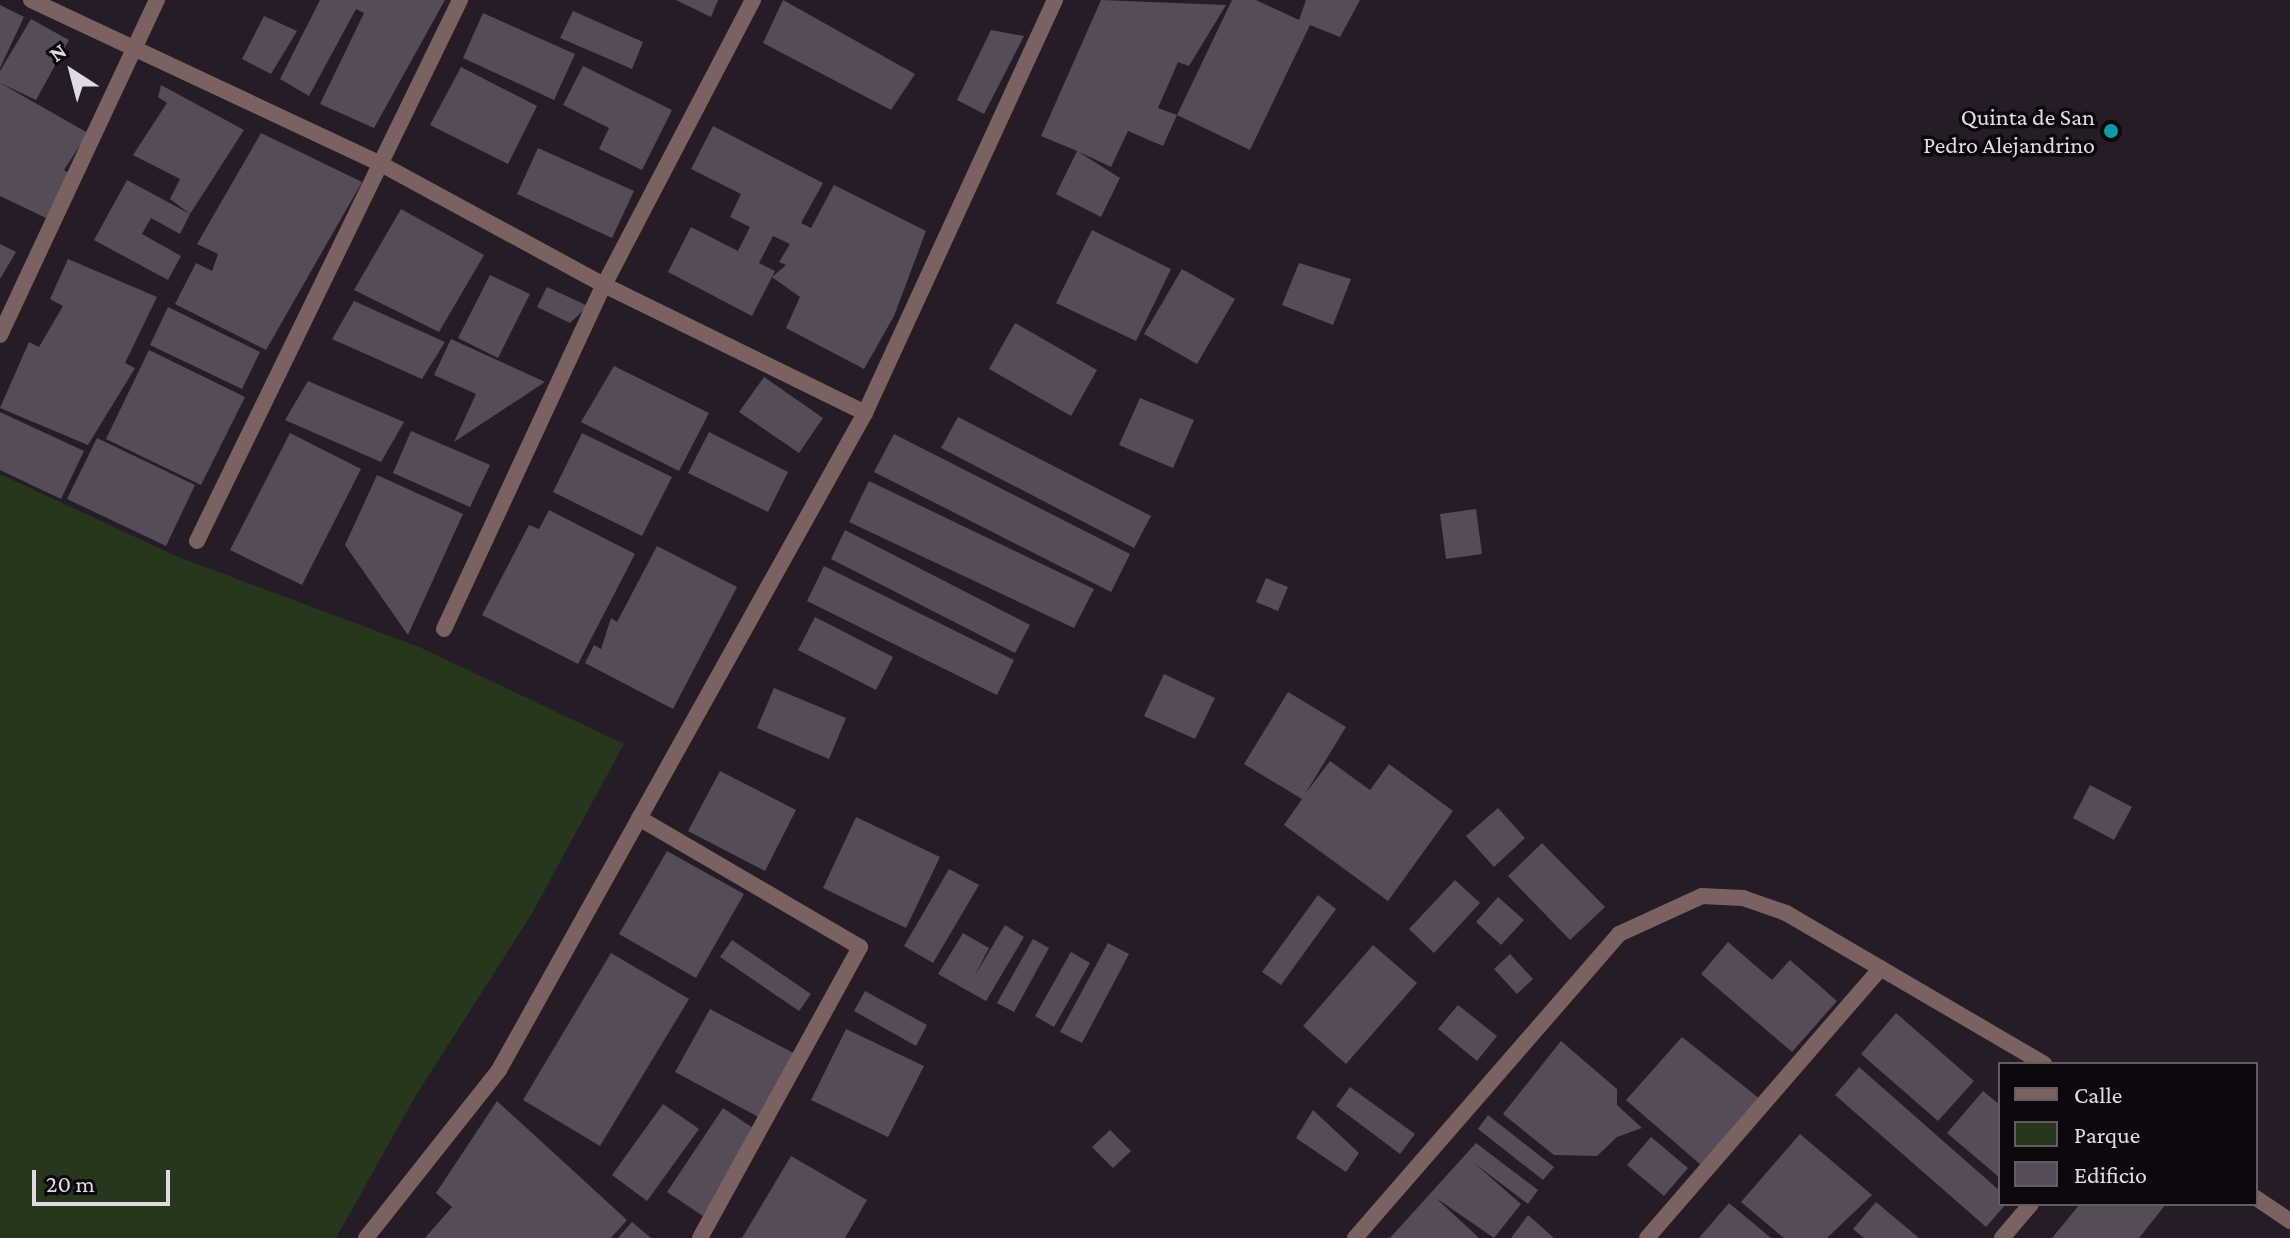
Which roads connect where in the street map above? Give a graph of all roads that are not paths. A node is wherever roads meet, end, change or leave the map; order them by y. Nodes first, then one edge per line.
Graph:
1 (31, 0) edge
2 (157, 0) edge
3 (460, 0) edge
4 (753, 0) edge
5 (1055, 0) edge
6 (135, 50) junction
7 (381, 164) junction
8 (604, 285) junction
9 (0, 335) edge
10 (865, 413) junction
11 (197, 541) dead end
12 (444, 629) dead end
13 (639, 818) junction
14 (1881, 968) junction
15 (2041, 1062) edge
16 (2258, 1199) edge
17 (2029, 1206) edge
18 (2290, 1221) edge
19 (366, 1238) edge
20 (700, 1238) edge
21 (1355, 1238) edge
22 (1647, 1238) edge
23 (2002, 1238) edge

1 - 6 street
2 - 6 street
3 - 7 street
4 - 8 street
5 - 10 street
6 - 7 street
6 - 9 street
7 - 8 street
7 - 11 street
8 - 10 street
8 - 12 street
10 - 13 street
13 - 19 street
13 - 20 street
14 - 15 street
14 - 21 street
14 - 22 street
16 - 18 street
17 - 23 street

